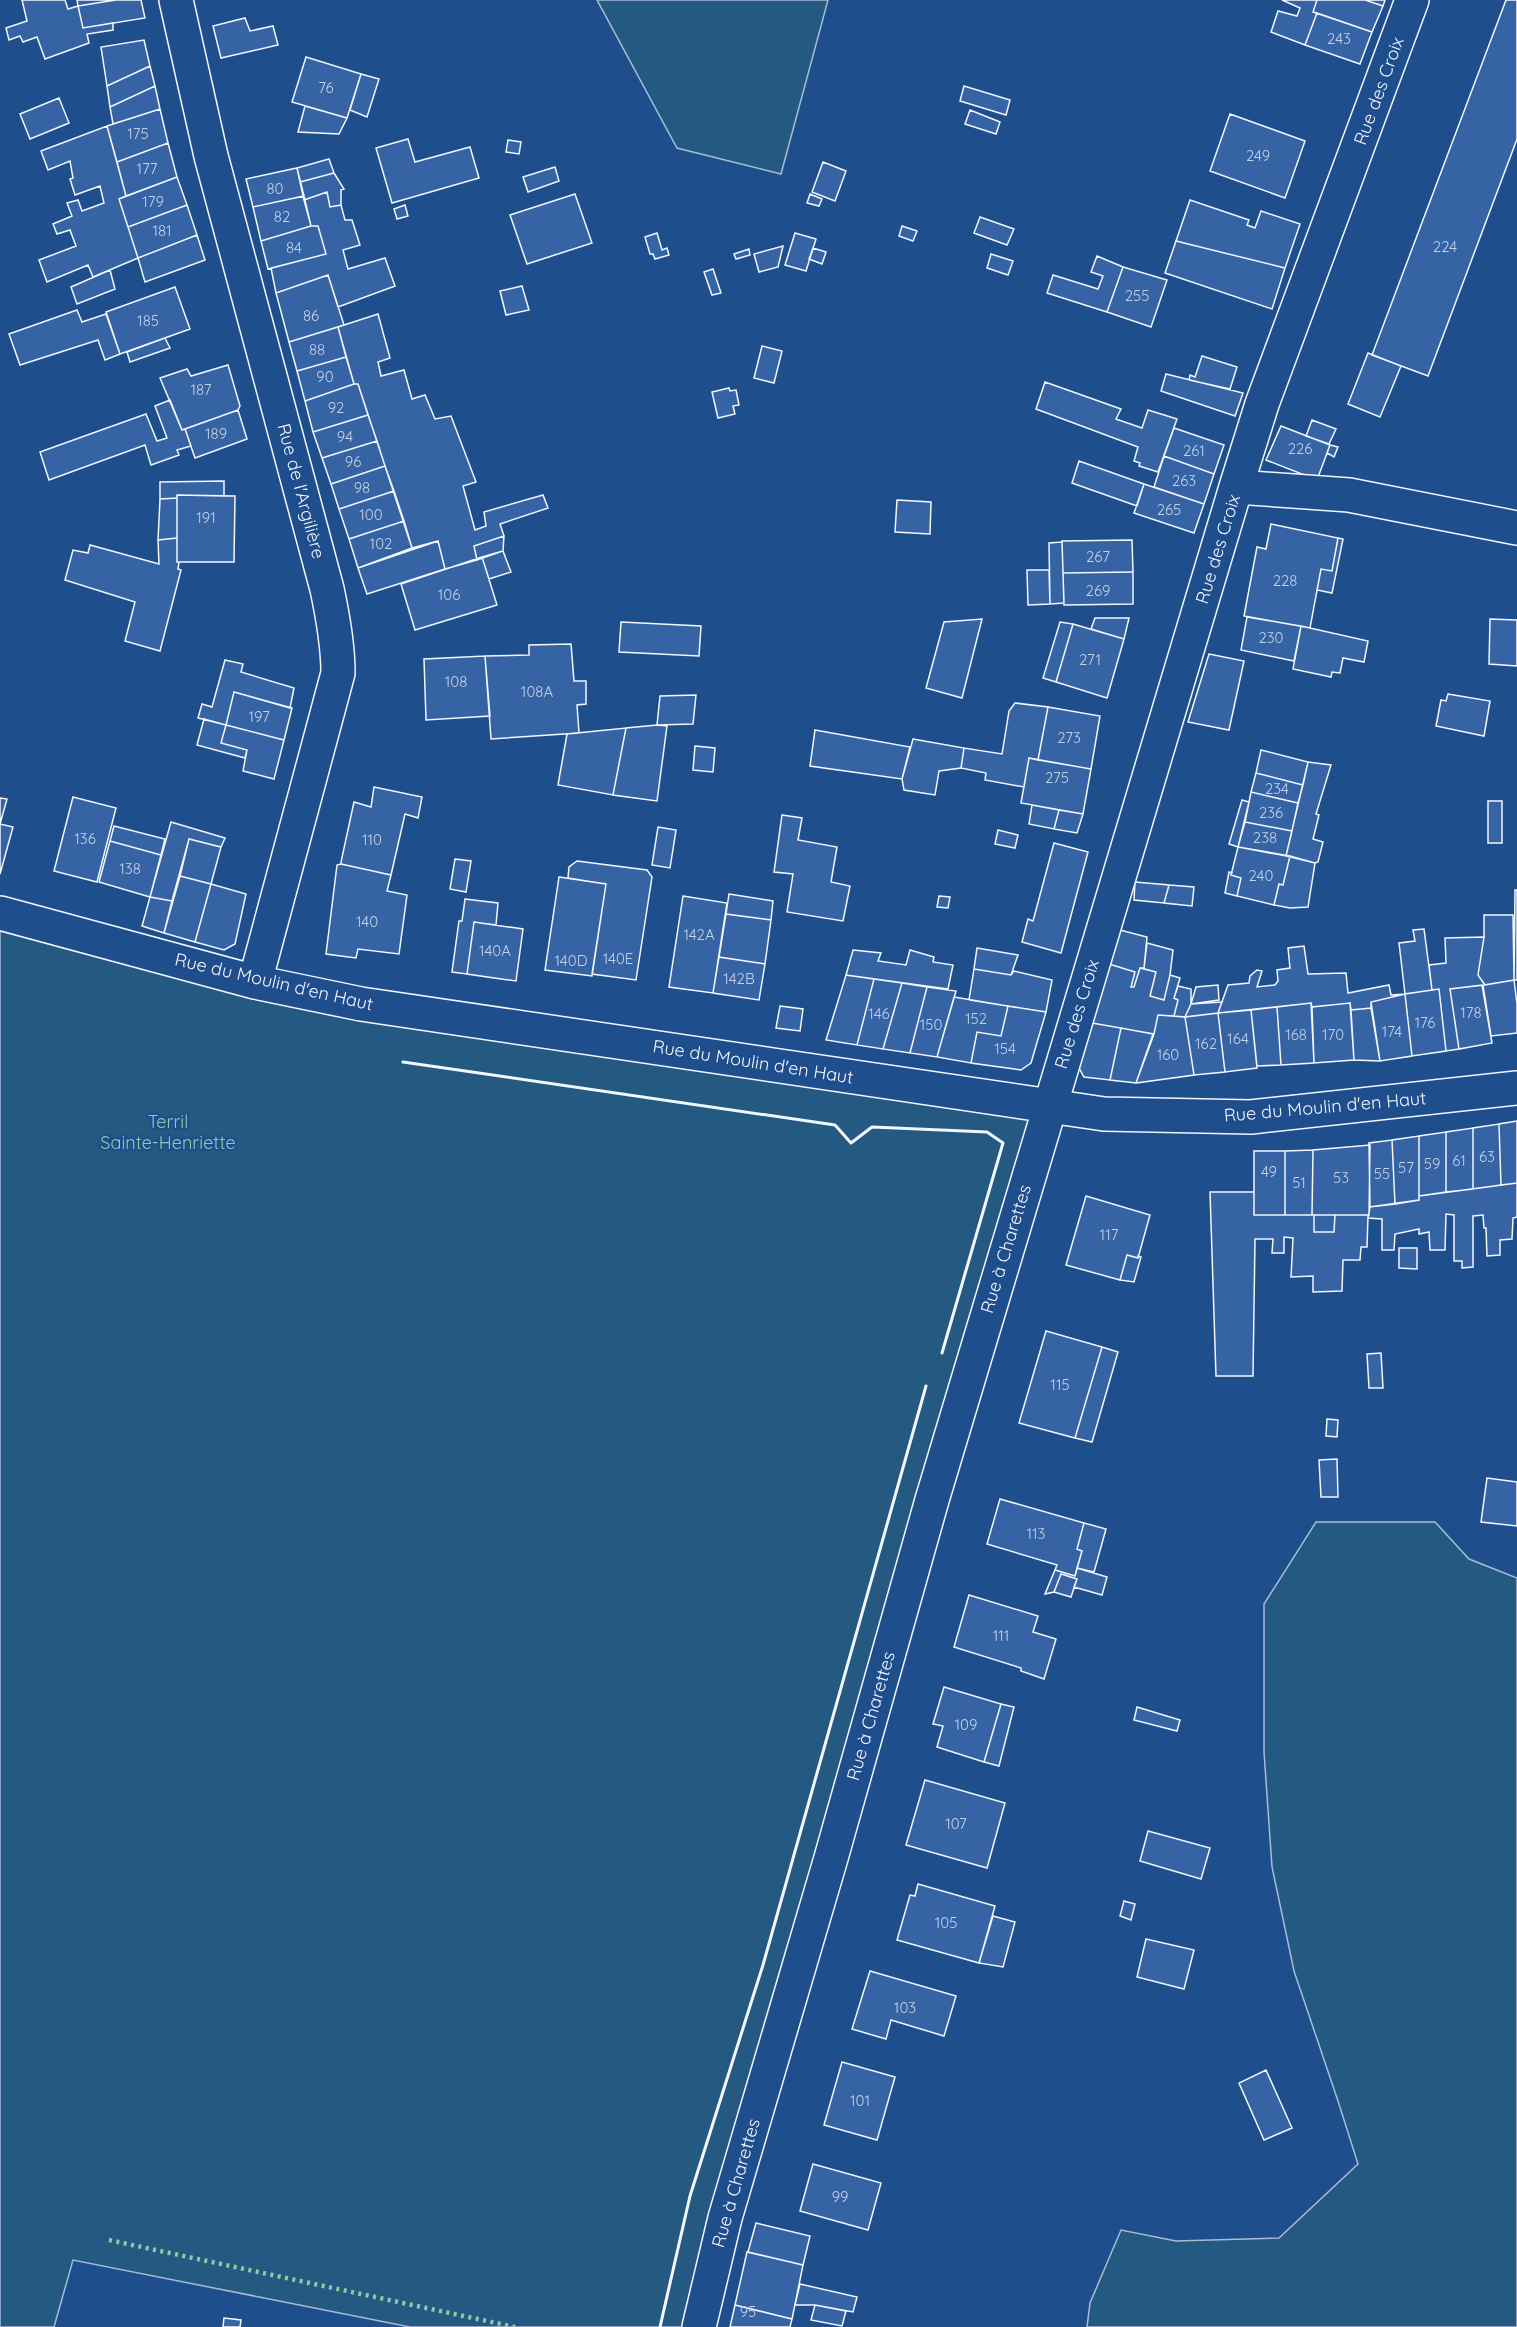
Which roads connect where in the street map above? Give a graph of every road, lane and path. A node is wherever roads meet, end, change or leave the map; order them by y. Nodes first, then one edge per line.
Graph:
1 (176, 0) edge
2 (1412, 0) edge
3 (1236, 487) junction
4 (1517, 528) edge
5 (0, 913) edge
6 (255, 982) junction
7 (1517, 1088) edge
8 (1049, 1107) junction
9 (699, 2327) edge

1 - 6 street, Rue de l'Argilière
2 - 3 street, Rue des Croix
3 - 4 street
3 - 8 street, Rue des Croix
5 - 6 street, Rue du Moulin d'en Haut
6 - 8 street, Rue du Moulin d'en Haut
7 - 8 street, Rue du Moulin d'en Haut
8 - 9 street, Rue à Charettes

